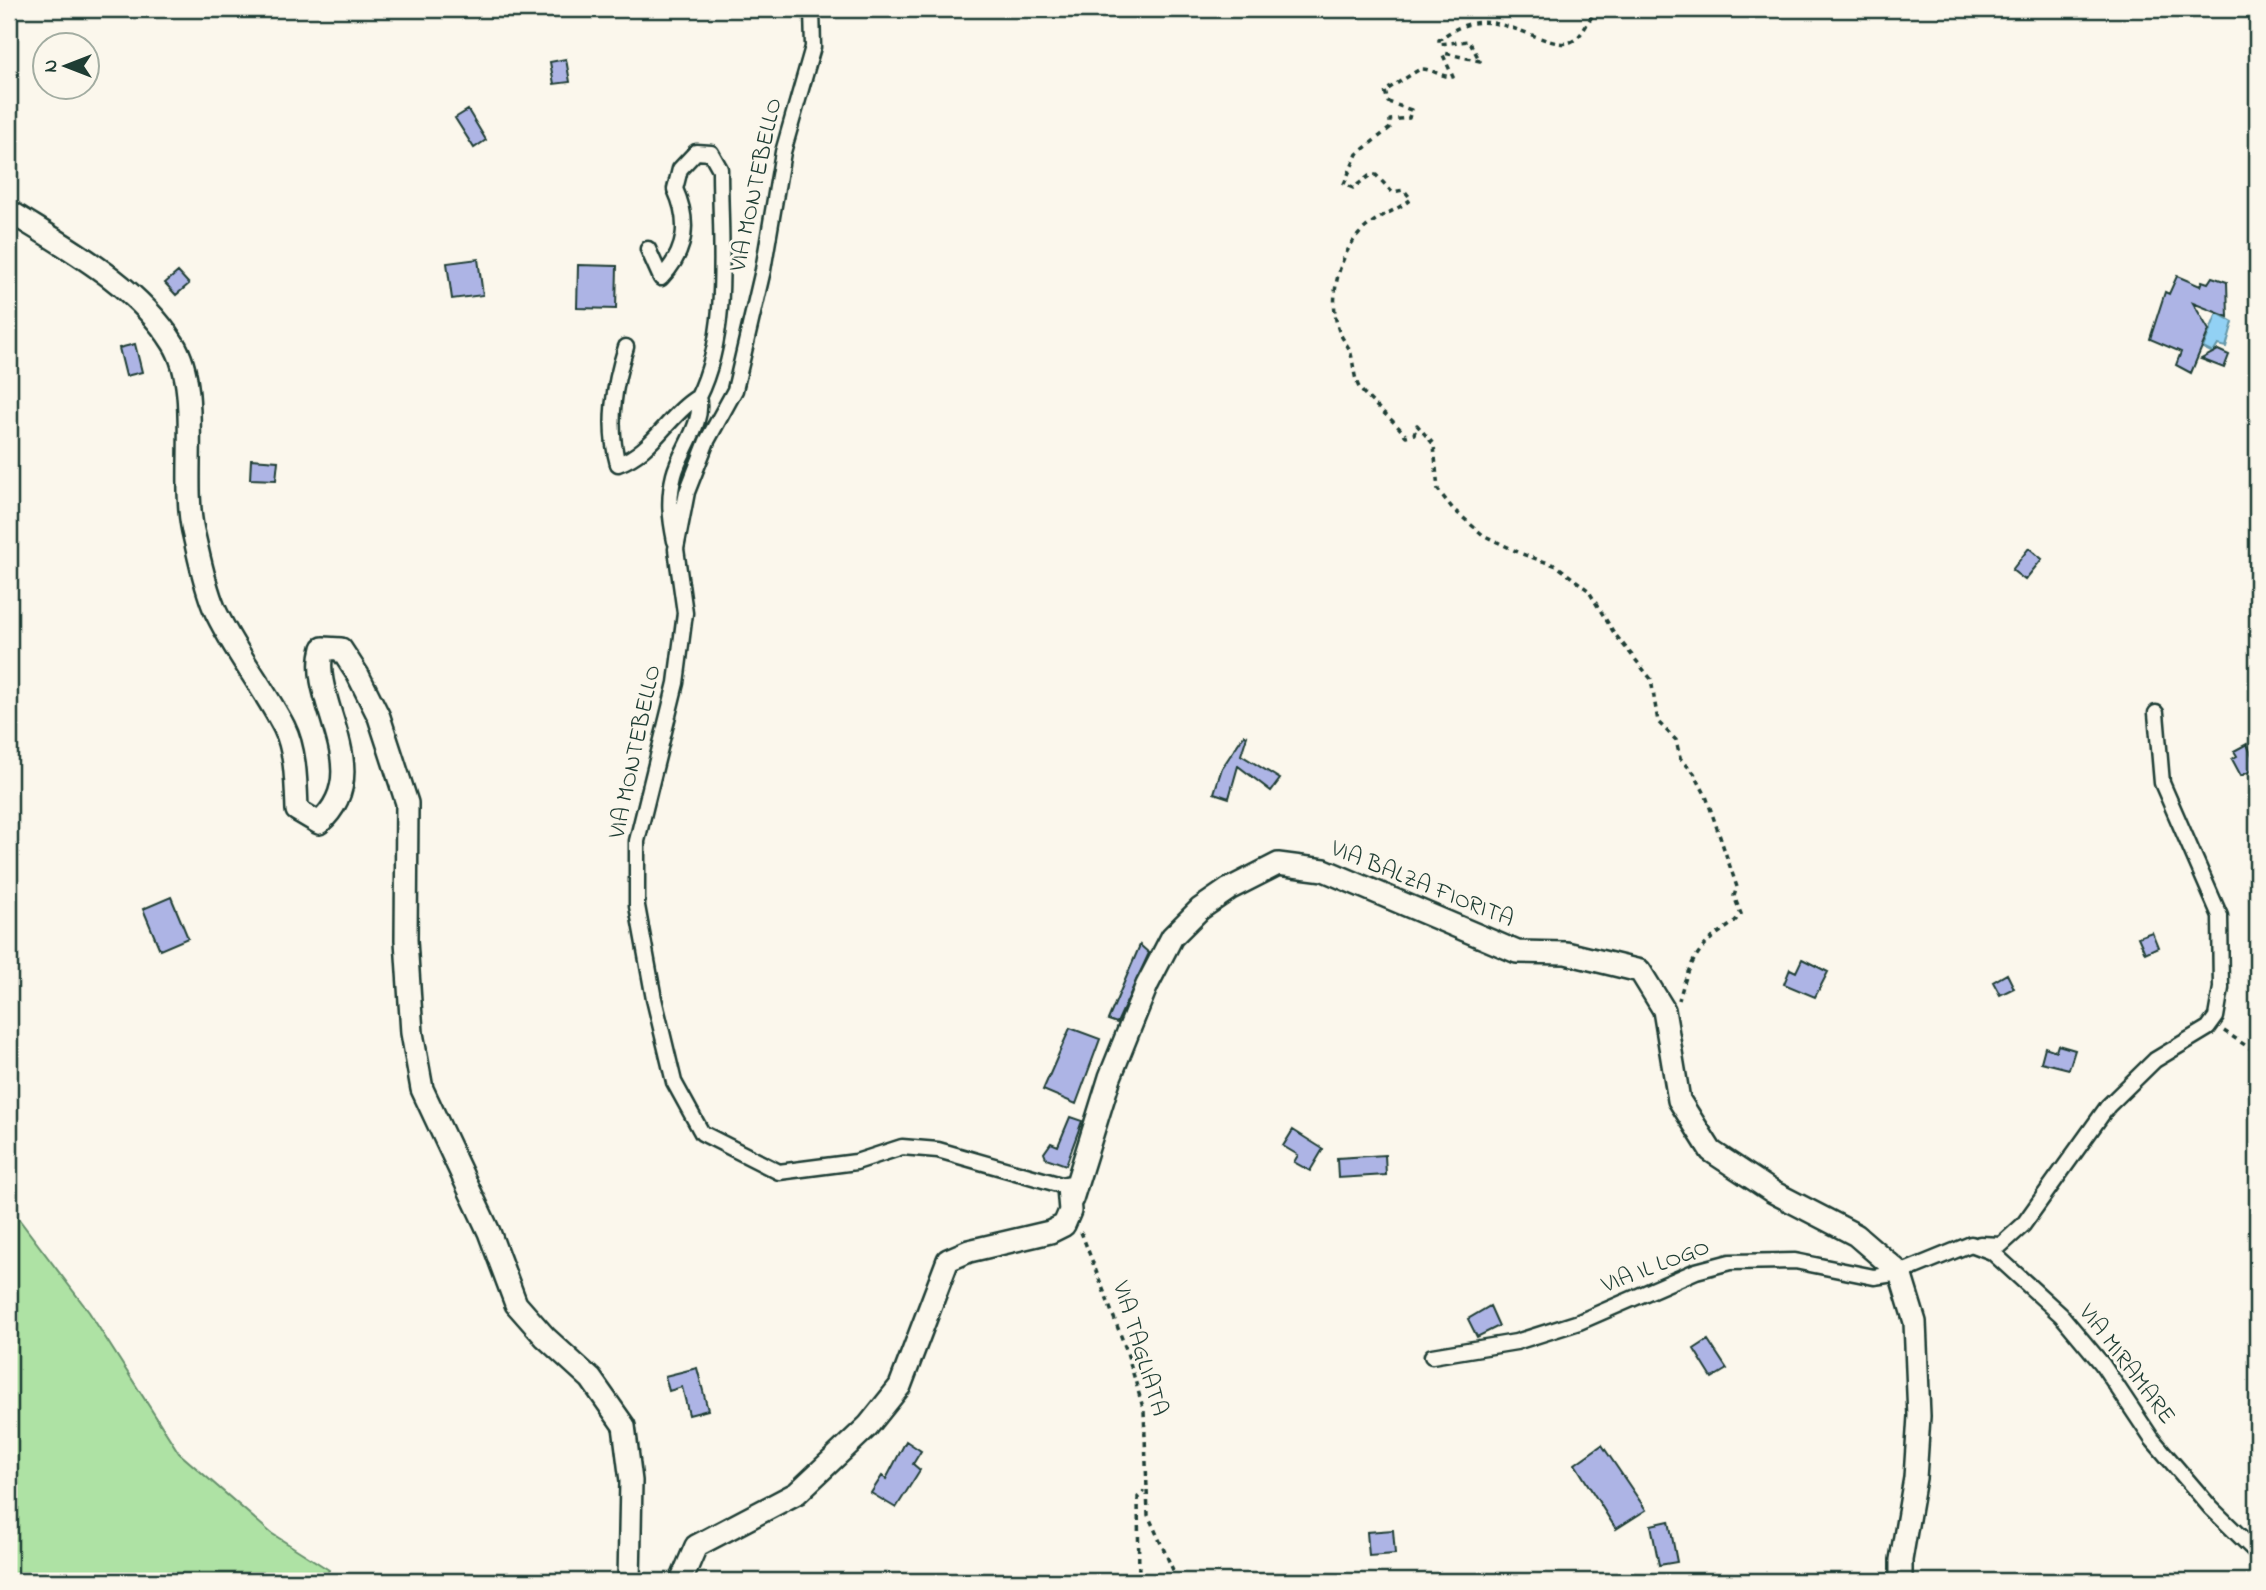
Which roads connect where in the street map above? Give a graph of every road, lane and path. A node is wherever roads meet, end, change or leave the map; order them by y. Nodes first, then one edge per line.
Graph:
1 (811, 9) edge
2 (1600, 9) edge
3 (9, 211) edge
4 (649, 249) dead end
5 (626, 347) dead end
6 (698, 397) junction
7 (676, 549) junction
8 (2156, 713) dead end
9 (2212, 1024) junction
10 (1668, 1031) junction
11 (2257, 1053) edge
12 (1070, 1199) junction
13 (1971, 1244) junction
14 (1900, 1273) junction
15 (1432, 1356) dead end
16 (1145, 1490) junction
17 (2257, 1553) edge
18 (629, 1581) edge
19 (681, 1581) edge
20 (1139, 1581) edge
21 (1178, 1581) edge
22 (1901, 1581) edge

1 - 7 street, VIA MONTEBELLO
2 - 10 path
3 - 18 street
4 - 6 street
5 - 6 street
6 - 7 street
7 - 12 street, VIA MONTEBELLO
8 - 9 street
9 - 11 path
9 - 13 street
10 - 12 street, VIA BALZA FIORITA
10 - 14 street, VIA BALZA FIORITA
12 - 16 path, VIA TAGLIATA
12 - 19 street
13 - 14 street
13 - 17 street, VIA MIRAMARE
14 - 15 street, VIA IL LOGO
14 - 22 street
16 - 20 path
16 - 21 path, VIA TAGLIATA

